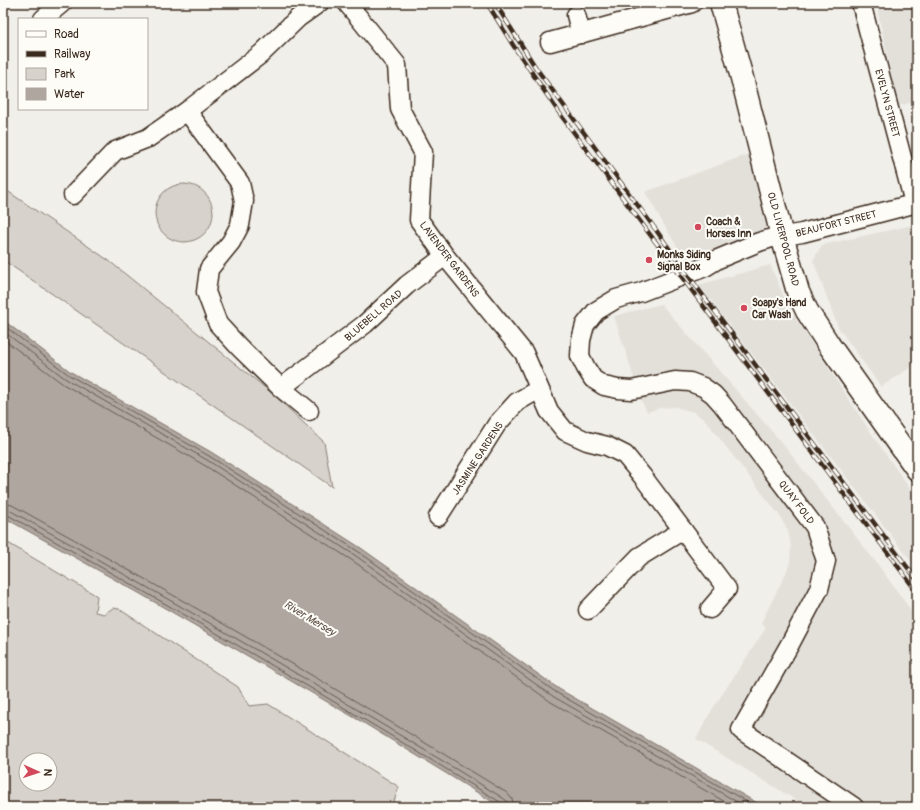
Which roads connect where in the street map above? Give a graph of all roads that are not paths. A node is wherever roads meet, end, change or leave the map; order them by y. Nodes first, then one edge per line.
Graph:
1 (62, 3) edge
2 (319, 3) edge
3 (347, 3) edge
4 (692, 3) edge
5 (721, 3) edge
6 (861, 3) edge
7 (576, 15) dead end
8 (44, 18) edge
9 (581, 34) junction
10 (550, 42) dead end
11 (187, 111) junction
12 (73, 195) dead end
13 (916, 203) edge
14 (782, 236) junction
15 (445, 256) junction
16 (585, 325) joint
17 (281, 388) junction
18 (539, 389) junction
19 (309, 411) dead end
20 (917, 469) edge
21 (438, 517) dead end
22 (683, 530) junction
23 (710, 608) dead end
24 (588, 610) dead end
25 (854, 807) edge

1 - 8 street
2 - 11 street
3 - 15 street, LAVENDER GARDENS
4 - 9 street
5 - 14 street, OLD LIVERPOOL ROAD
6 - 13 street, EVELYN STREET
7 - 9 street
9 - 10 street
11 - 12 street
11 - 17 street
13 - 14 street, BEAUFORT STREET
14 - 16 street, BEAUFORT STREET
14 - 20 street, OLD LIVERPOOL ROAD
15 - 17 street, BLUEBELL ROAD
15 - 18 street, LAVENDER GARDENS
16 - 25 street, QUAY FOLD
17 - 19 street
18 - 21 street, JASMINE GARDENS
18 - 22 street, LAVENDER GARDENS
22 - 23 street, LAVENDER GARDENS
22 - 24 street

